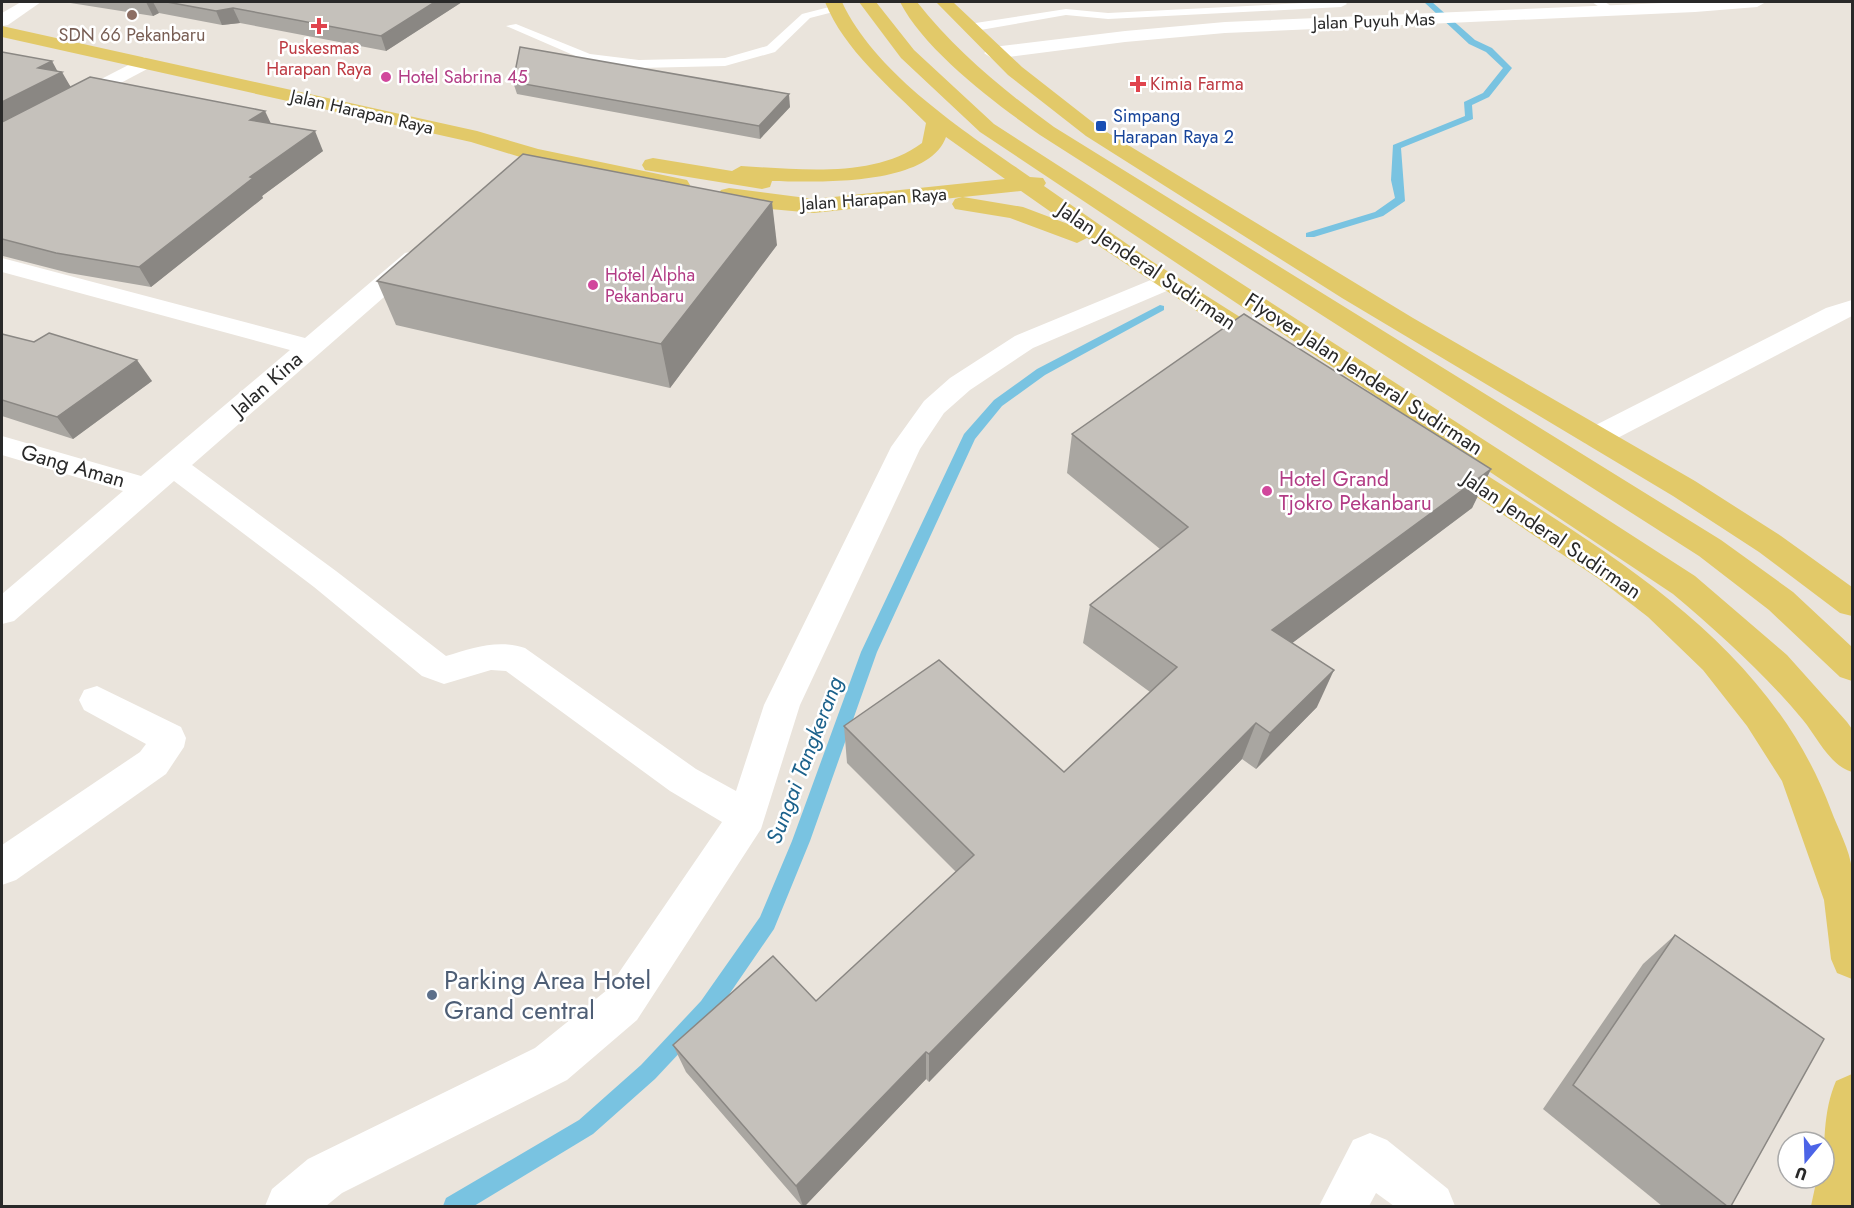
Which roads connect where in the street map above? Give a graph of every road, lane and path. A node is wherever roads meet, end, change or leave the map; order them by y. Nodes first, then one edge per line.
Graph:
1 (32, 2) edge
2 (908, 2) edge
3 (944, 2) edge
4 (1389, 2) edge
5 (1757, 2) edge
6 (1340, 3) edge
7 (846, 4) edge
8 (1605, 6) edge
9 (1405, 20) junction
10 (2, 21) edge
11 (1352, 22) junction
12 (512, 26) dead end
13 (969, 28) junction
14 (2, 32) edge
15 (993, 53) junction
16 (144, 63) junction
17 (884, 70) junction
18 (936, 121) junction
19 (1093, 132) junction
20 (477, 137) junction
21 (2, 138) edge
22 (533, 155) junction
23 (1129, 155) junction
24 (991, 162) junction
25 (688, 170) junction
26 (506, 178) edge
27 (1026, 186) junction
28 (857, 203) junction
29 (435, 240) edge
30 (2, 265) edge
31 (1156, 274) junction
32 (1336, 282) junction
33 (1852, 308) edge
34 (1235, 325) junction
35 (310, 347) junction
36 (1596, 437) junction
37 (2, 445) edge
38 (173, 465) junction
39 (145, 487) junction
40 (1852, 604) edge
41 (2, 612) edge
42 (1852, 667) edge
43 (97, 700) dead end
44 (1852, 757) edge
45 (747, 817) junction
46 (2, 867) edge
47 (1852, 959) edge
48 (1852, 1097) edge
49 (289, 1206) edge
50 (1343, 1206) edge
51 (1431, 1206) edge
52 (1835, 1206) edge

1 - 10 street
2 - 42 main road, Flyover Jalan Jenderal Sudirman
3 - 13 main road
4 - 9 street
5 - 8 street, Jalan Puyuh Mas
6 - 11 lane
6 - 13 lane
7 - 12 lane
7 - 17 main road, Jalan Jenderal Sudirman
7 - 44 main road, Flyover Jalan Jenderal Sudirman
8 - 9 street, Jalan Puyuh Mas
9 - 11 street, Jalan Puyuh Mas
11 - 15 street, Jalan Puyuh Mas
13 - 15 main road
14 - 16 main road, Jalan Harapan Raya
15 - 17 main road
15 - 19 main road
16 - 20 main road, Jalan Harapan Raya
16 - 21 street
17 - 18 main road, Jalan Jenderal Sudirman
18 - 24 main road, Jalan Jenderal Sudirman
18 - 25 main road
19 - 23 main road
19 - 24 main road, Jalan Harapan Raya
20 - 22 main road, Jalan Harapan Raya
20 - 25 main road, Jalan Harapan Raya
22 - 26 street
22 - 28 main road, Jalan Harapan Raya
23 - 27 main road, Jalan Harapan Raya
23 - 32 main road
24 - 25 main road, Jalan Harapan Raya
24 - 27 main road, Jalan Jenderal Sudirman
27 - 28 main road, Jalan Harapan Raya
27 - 31 main road, Jalan Jenderal Sudirman
28 - 31 main road
29 - 35 street, Jalan Kina
30 - 35 street
31 - 34 main road, Jalan Jenderal Sudirman
31 - 45 street
32 - 34 main road
32 - 36 main road
33 - 36 street
34 - 47 main road, Jalan Jenderal Sudirman
35 - 38 street, Jalan Kina
36 - 40 main road
37 - 39 street, Gang Aman
38 - 39 street, Jalan Kina
38 - 45 street
39 - 41 street, Jalan Kina
43 - 46 street
45 - 49 street
48 - 52 main road
50 - 51 street

